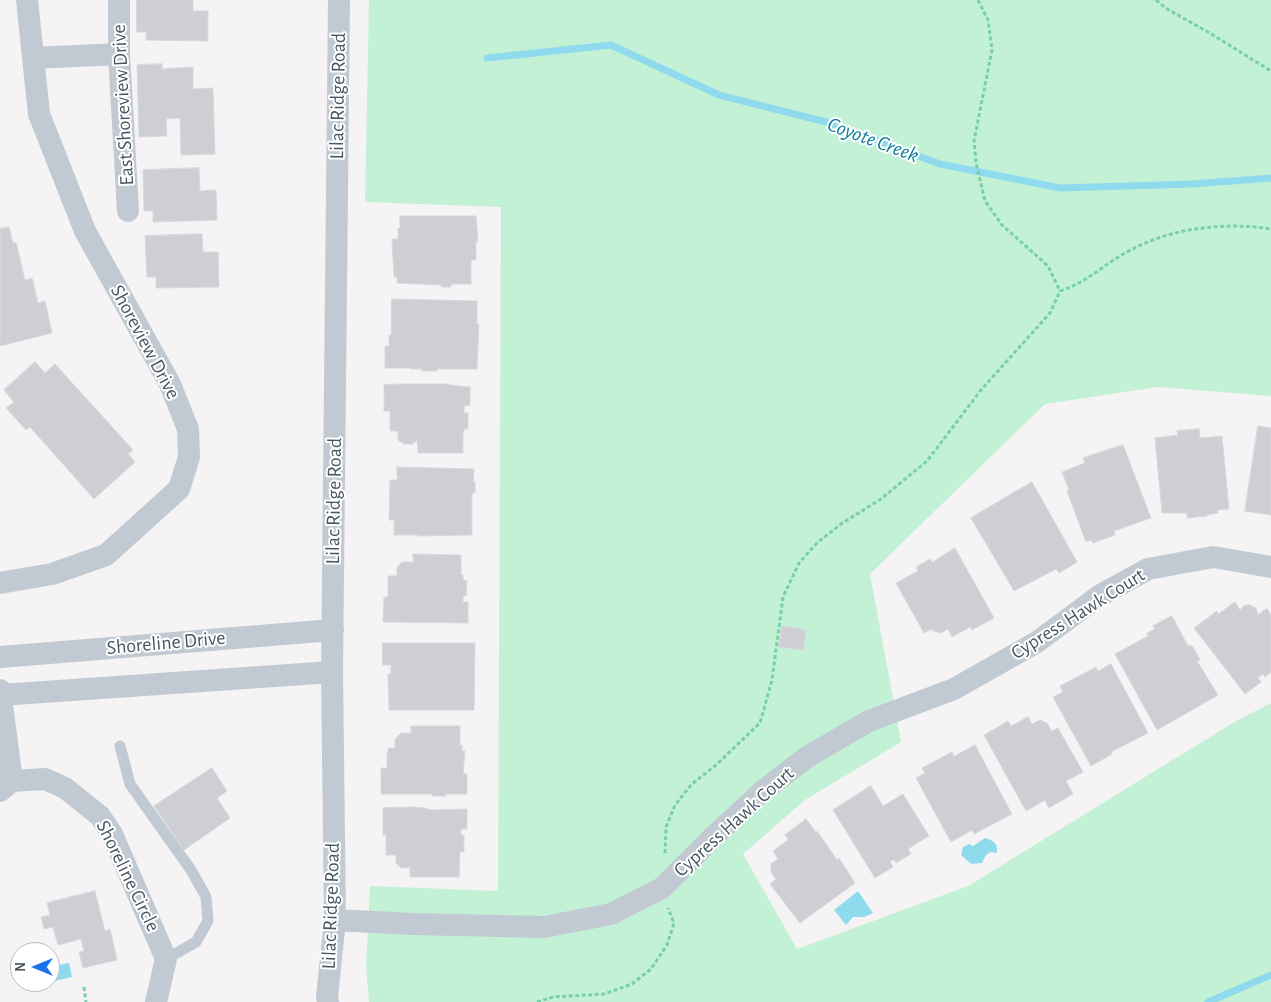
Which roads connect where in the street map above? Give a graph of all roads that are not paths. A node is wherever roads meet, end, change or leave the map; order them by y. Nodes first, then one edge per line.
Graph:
1 (27, 0) edge
2 (118, 0) edge
3 (339, 0) edge
4 (119, 54) junction
5 (33, 58) junction
6 (128, 211) dead end
7 (1271, 567) edge
8 (0, 583) edge
9 (333, 630) junction
10 (0, 657) edge
11 (332, 672) junction
12 (0, 690) edge
13 (0, 695) edge
14 (120, 746) dead end
15 (6, 786) edge
16 (335, 920) junction
17 (166, 959) junction
18 (156, 1002) edge
19 (328, 1002) edge

1 - 5 street, Shoreview Drive
2 - 4 street, East Shoreview Drive
3 - 9 street, Lilac Ridge Road
4 - 5 street
4 - 6 street, East Shoreview Drive
5 - 8 street, Shoreview Drive
7 - 16 street, Cypress Hawk Court
9 - 10 street, Shoreline Drive
9 - 11 street, Lilac Ridge Road
11 - 13 street, Shoreline Drive
11 - 16 street, Lilac Ridge Road
12 - 13 street
13 - 15 street, Shoreline Circle
14 - 17 lane
15 - 17 street, Shoreline Circle
16 - 19 street, Lilac Ridge Road
17 - 18 street

